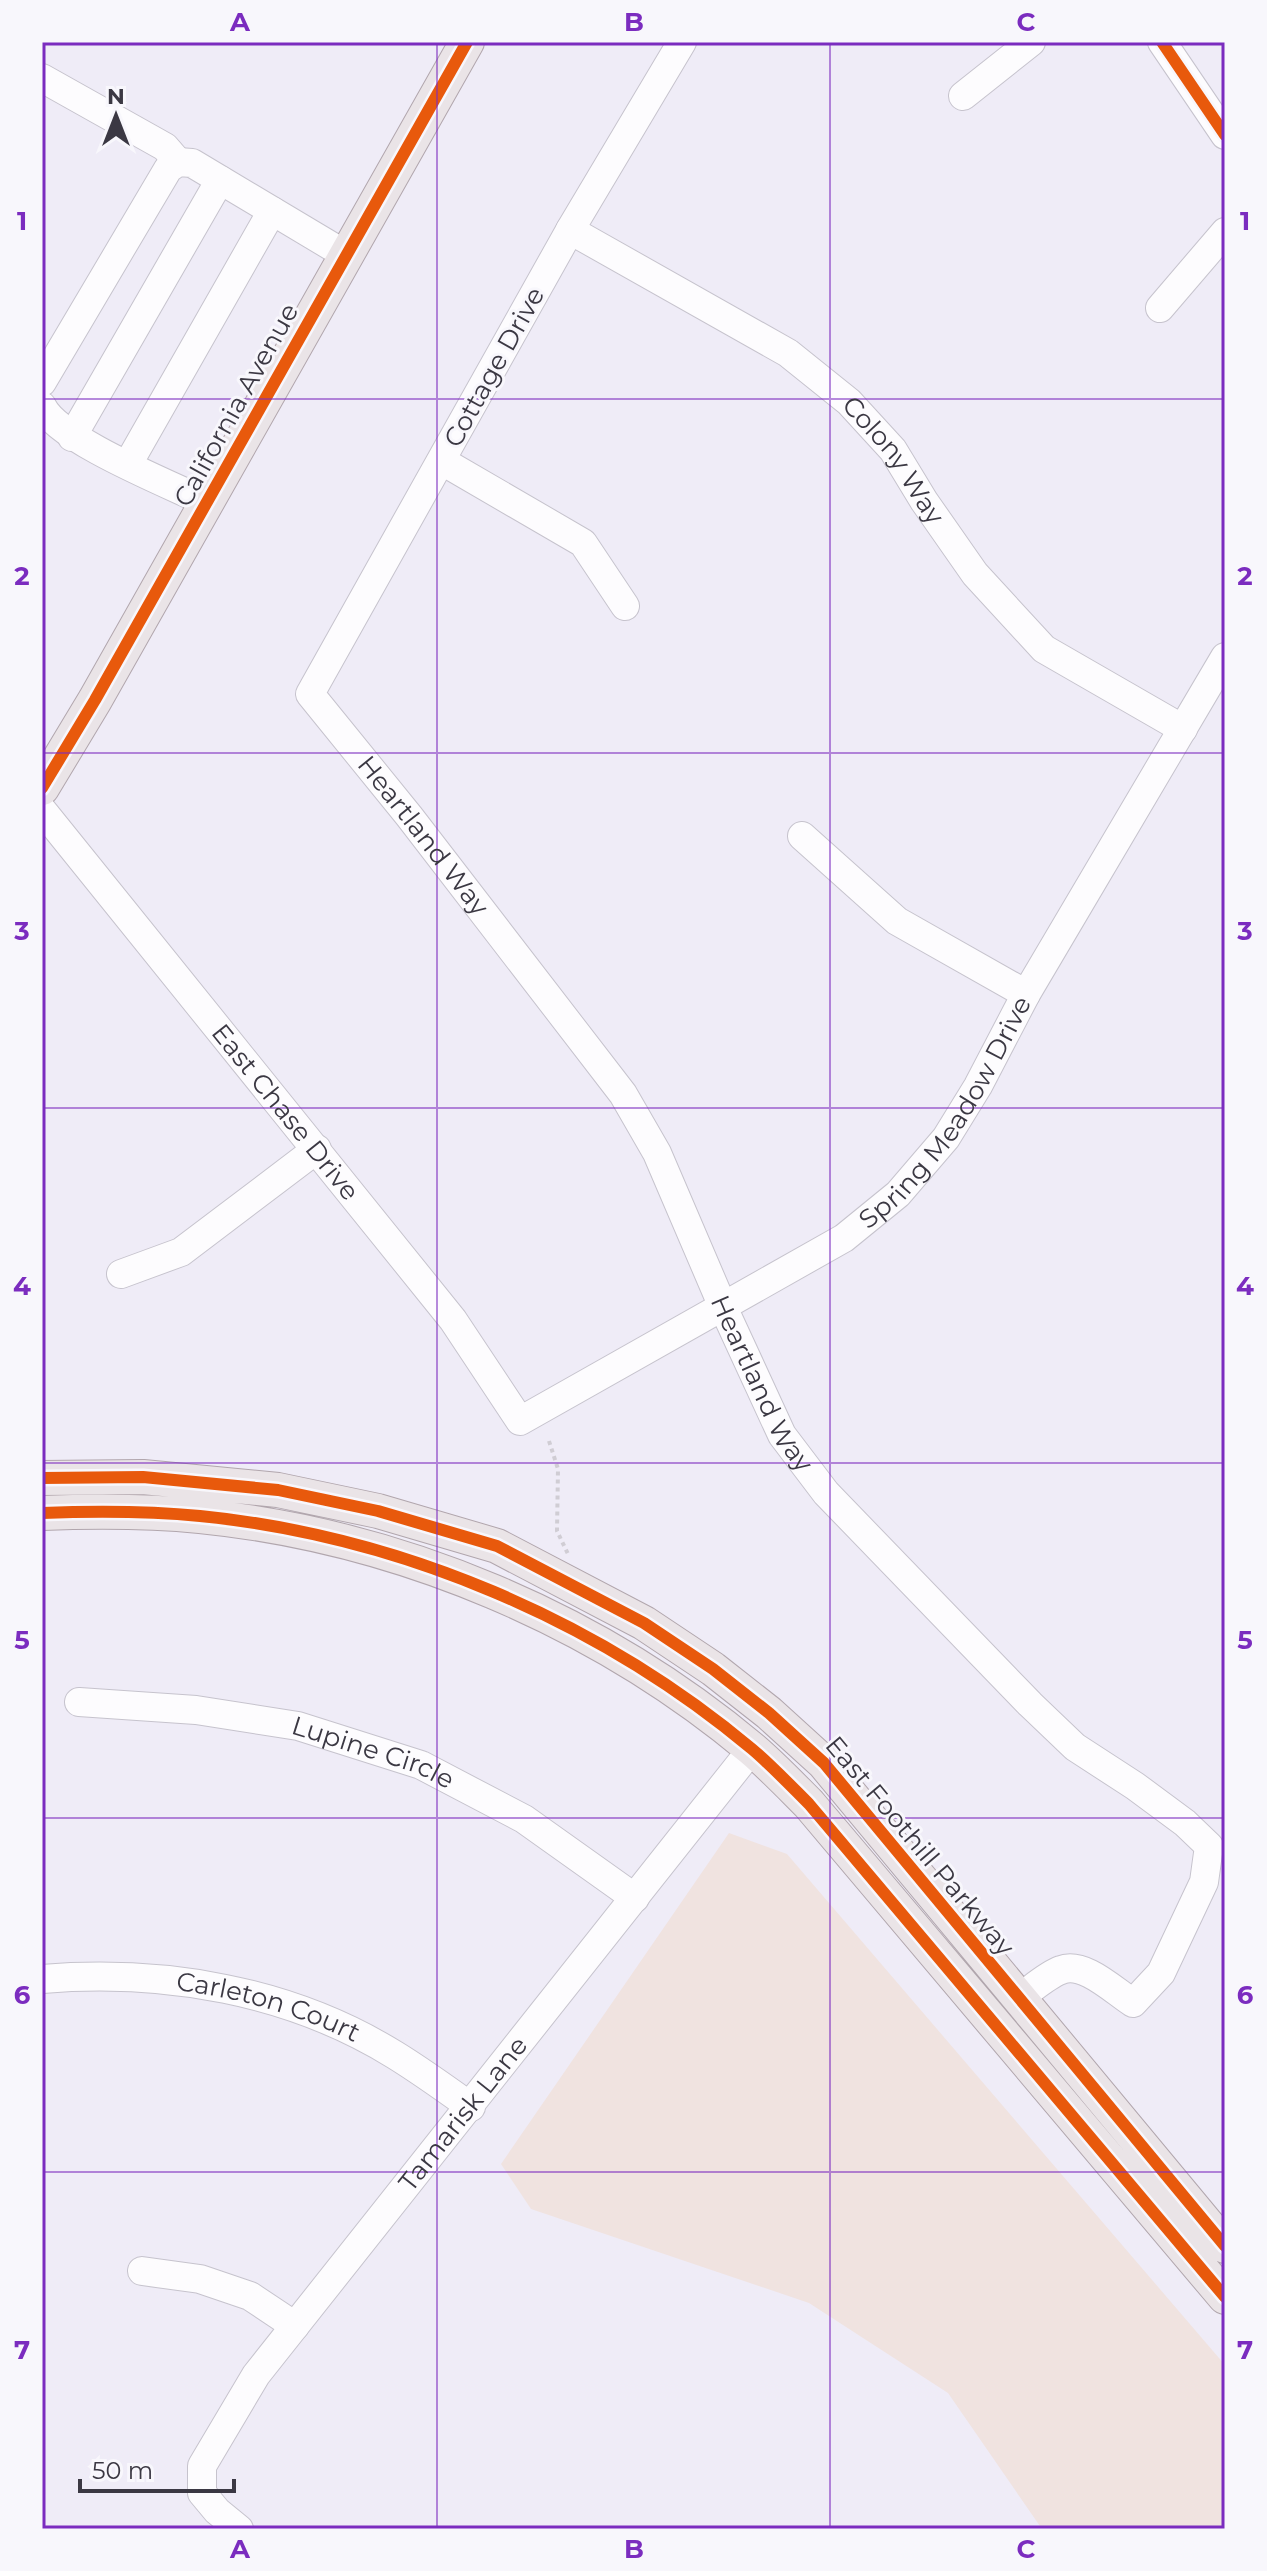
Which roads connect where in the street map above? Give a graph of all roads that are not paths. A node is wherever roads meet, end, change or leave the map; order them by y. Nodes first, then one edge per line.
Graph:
1 (682, 42) edge
2 (1031, 42) edge
3 (1162, 42) edge
4 (461, 44) edge
5 (42, 78) edge
6 (963, 96) dead end
7 (1225, 135) edge
8 (178, 162) junction
9 (220, 180) junction
10 (272, 211) junction
11 (570, 230) junction
12 (1225, 232) edge
13 (346, 255) junction
14 (1160, 308) dead end
15 (42, 382) edge
16 (42, 406) edge
17 (72, 437) junction
18 (442, 461) junction
19 (128, 464) junction
20 (206, 502) junction
21 (625, 606) dead end
22 (1225, 657) edge
23 (310, 694) joint
24 (1183, 729) junction
25 (42, 788) edge
26 (42, 810) edge
27 (802, 836) dead end
28 (1026, 994) junction
29 (317, 1149) junction
30 (121, 1274) dead end
31 (723, 1307) junction
32 (520, 1421) joint
33 (42, 1478) edge
34 (42, 1513) edge
35 (79, 1702) dead end
36 (752, 1749) junction
37 (920, 1878) junction
38 (635, 1898) junction
39 (42, 1979) edge
40 (1019, 1998) junction
41 (471, 2107) junction
42 (1225, 2246) edge
43 (142, 2271) dead end
44 (1225, 2297) edge
45 (295, 2326) junction
46 (239, 2529) edge

1 - 11 street, Cottage Drive
2 - 6 street
3 - 7 street
4 - 13 main road, California Avenue
5 - 8 street
8 - 9 street
8 - 15 street
9 - 10 street
9 - 17 street
10 - 13 street
10 - 19 street
11 - 18 street, Cottage Drive
11 - 24 street, Colony Way
12 - 14 street
13 - 20 main road, California Avenue
16 - 17 street
17 - 19 street
18 - 21 street
18 - 23 street, Cottage Drive
19 - 20 street
20 - 25 main road, California Avenue
22 - 24 street, Spring Meadow Drive
23 - 31 street, Heartland Way
24 - 28 street, Spring Meadow Drive
26 - 29 street, East Chase Drive
27 - 28 street
28 - 31 street, Spring Meadow Drive
29 - 30 street
29 - 32 street, East Chase Drive
31 - 32 street, Spring Meadow Drive
31 - 40 street, Heartland Way
33 - 37 main road, East Foothill Parkway
34 - 36 main road
35 - 38 street, Lupine Circle
36 - 37 main road
36 - 38 street, Tamarisk Lane
36 - 44 main road
37 - 40 main road, East Foothill Parkway
38 - 41 street, Tamarisk Lane
39 - 41 street, Carleton Court
40 - 42 main road, East Foothill Parkway
41 - 45 street, Tamarisk Lane
43 - 45 street
45 - 46 street, Tamarisk Lane

